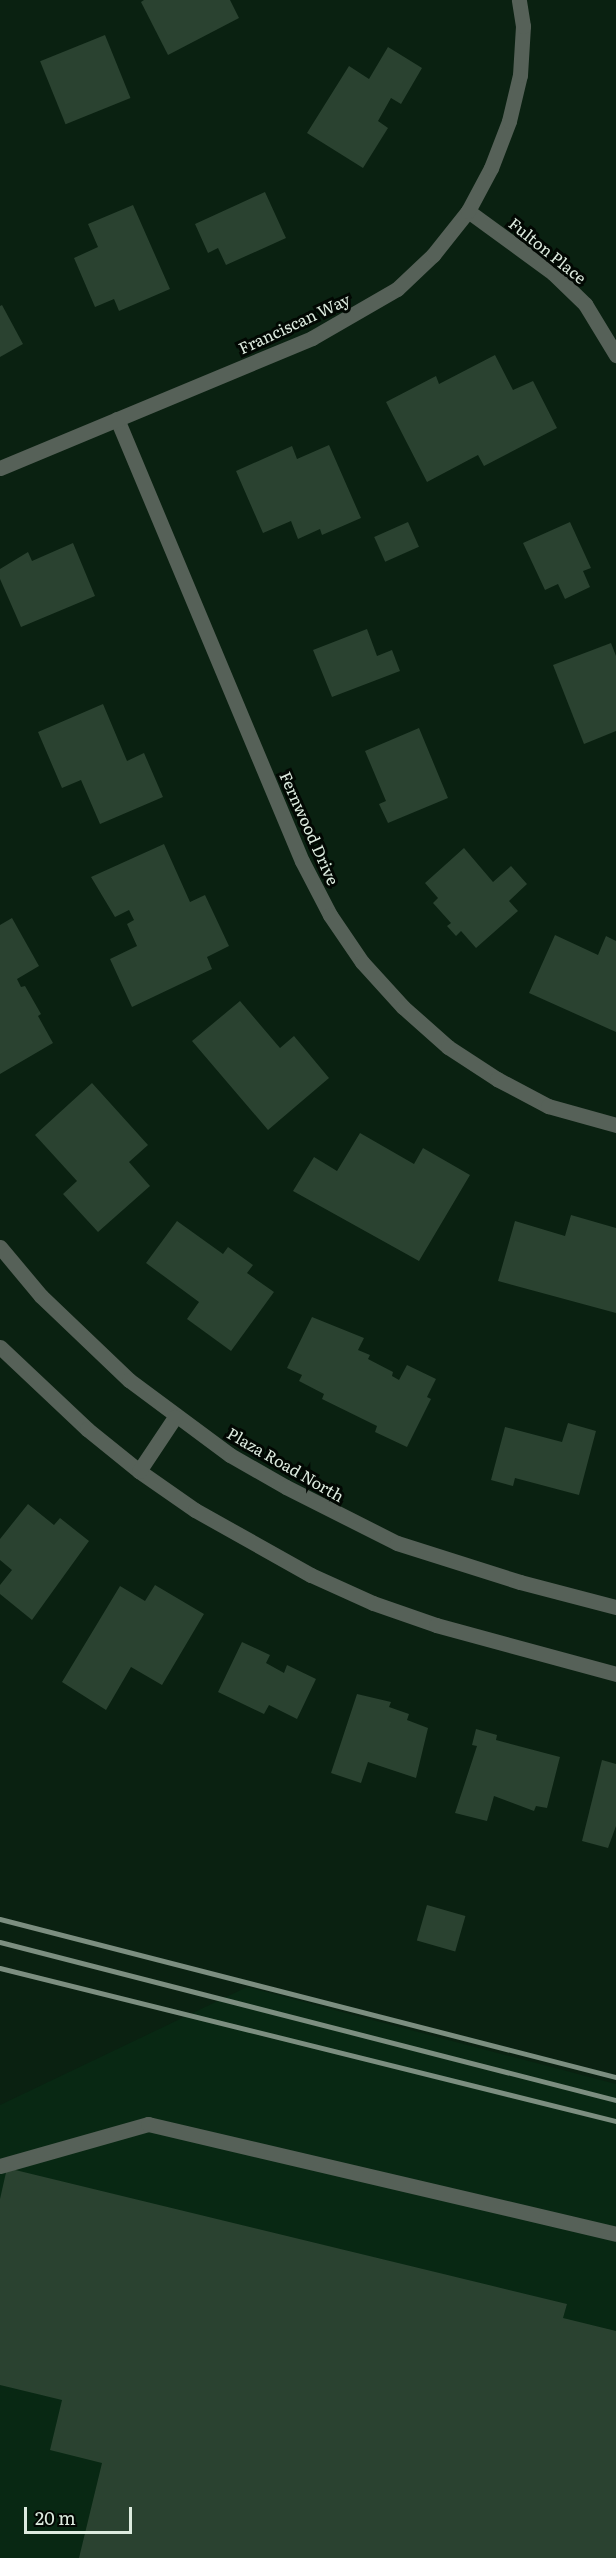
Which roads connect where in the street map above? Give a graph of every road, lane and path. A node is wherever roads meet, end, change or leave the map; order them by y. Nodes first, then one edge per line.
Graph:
1 (519, 0) edge
2 (468, 211) junction
3 (616, 355) edge
4 (117, 419) junction
5 (0, 468) edge
6 (616, 1125) edge
7 (0, 1247) edge
8 (0, 1347) edge
9 (176, 1417) junction
10 (139, 1471) junction
11 (616, 1607) edge
12 (616, 1674) edge
13 (0, 2166) edge
14 (616, 2234) edge

1 - 2 street, Franciscan Way
2 - 3 street, Fulton Place
2 - 4 street, Franciscan Way
4 - 5 street, Franciscan Way
4 - 6 street, Fernwood Drive
7 - 9 street, Plaza Road North
8 - 10 street
9 - 10 street
9 - 11 street, Plaza Road North
10 - 12 street
13 - 14 street

